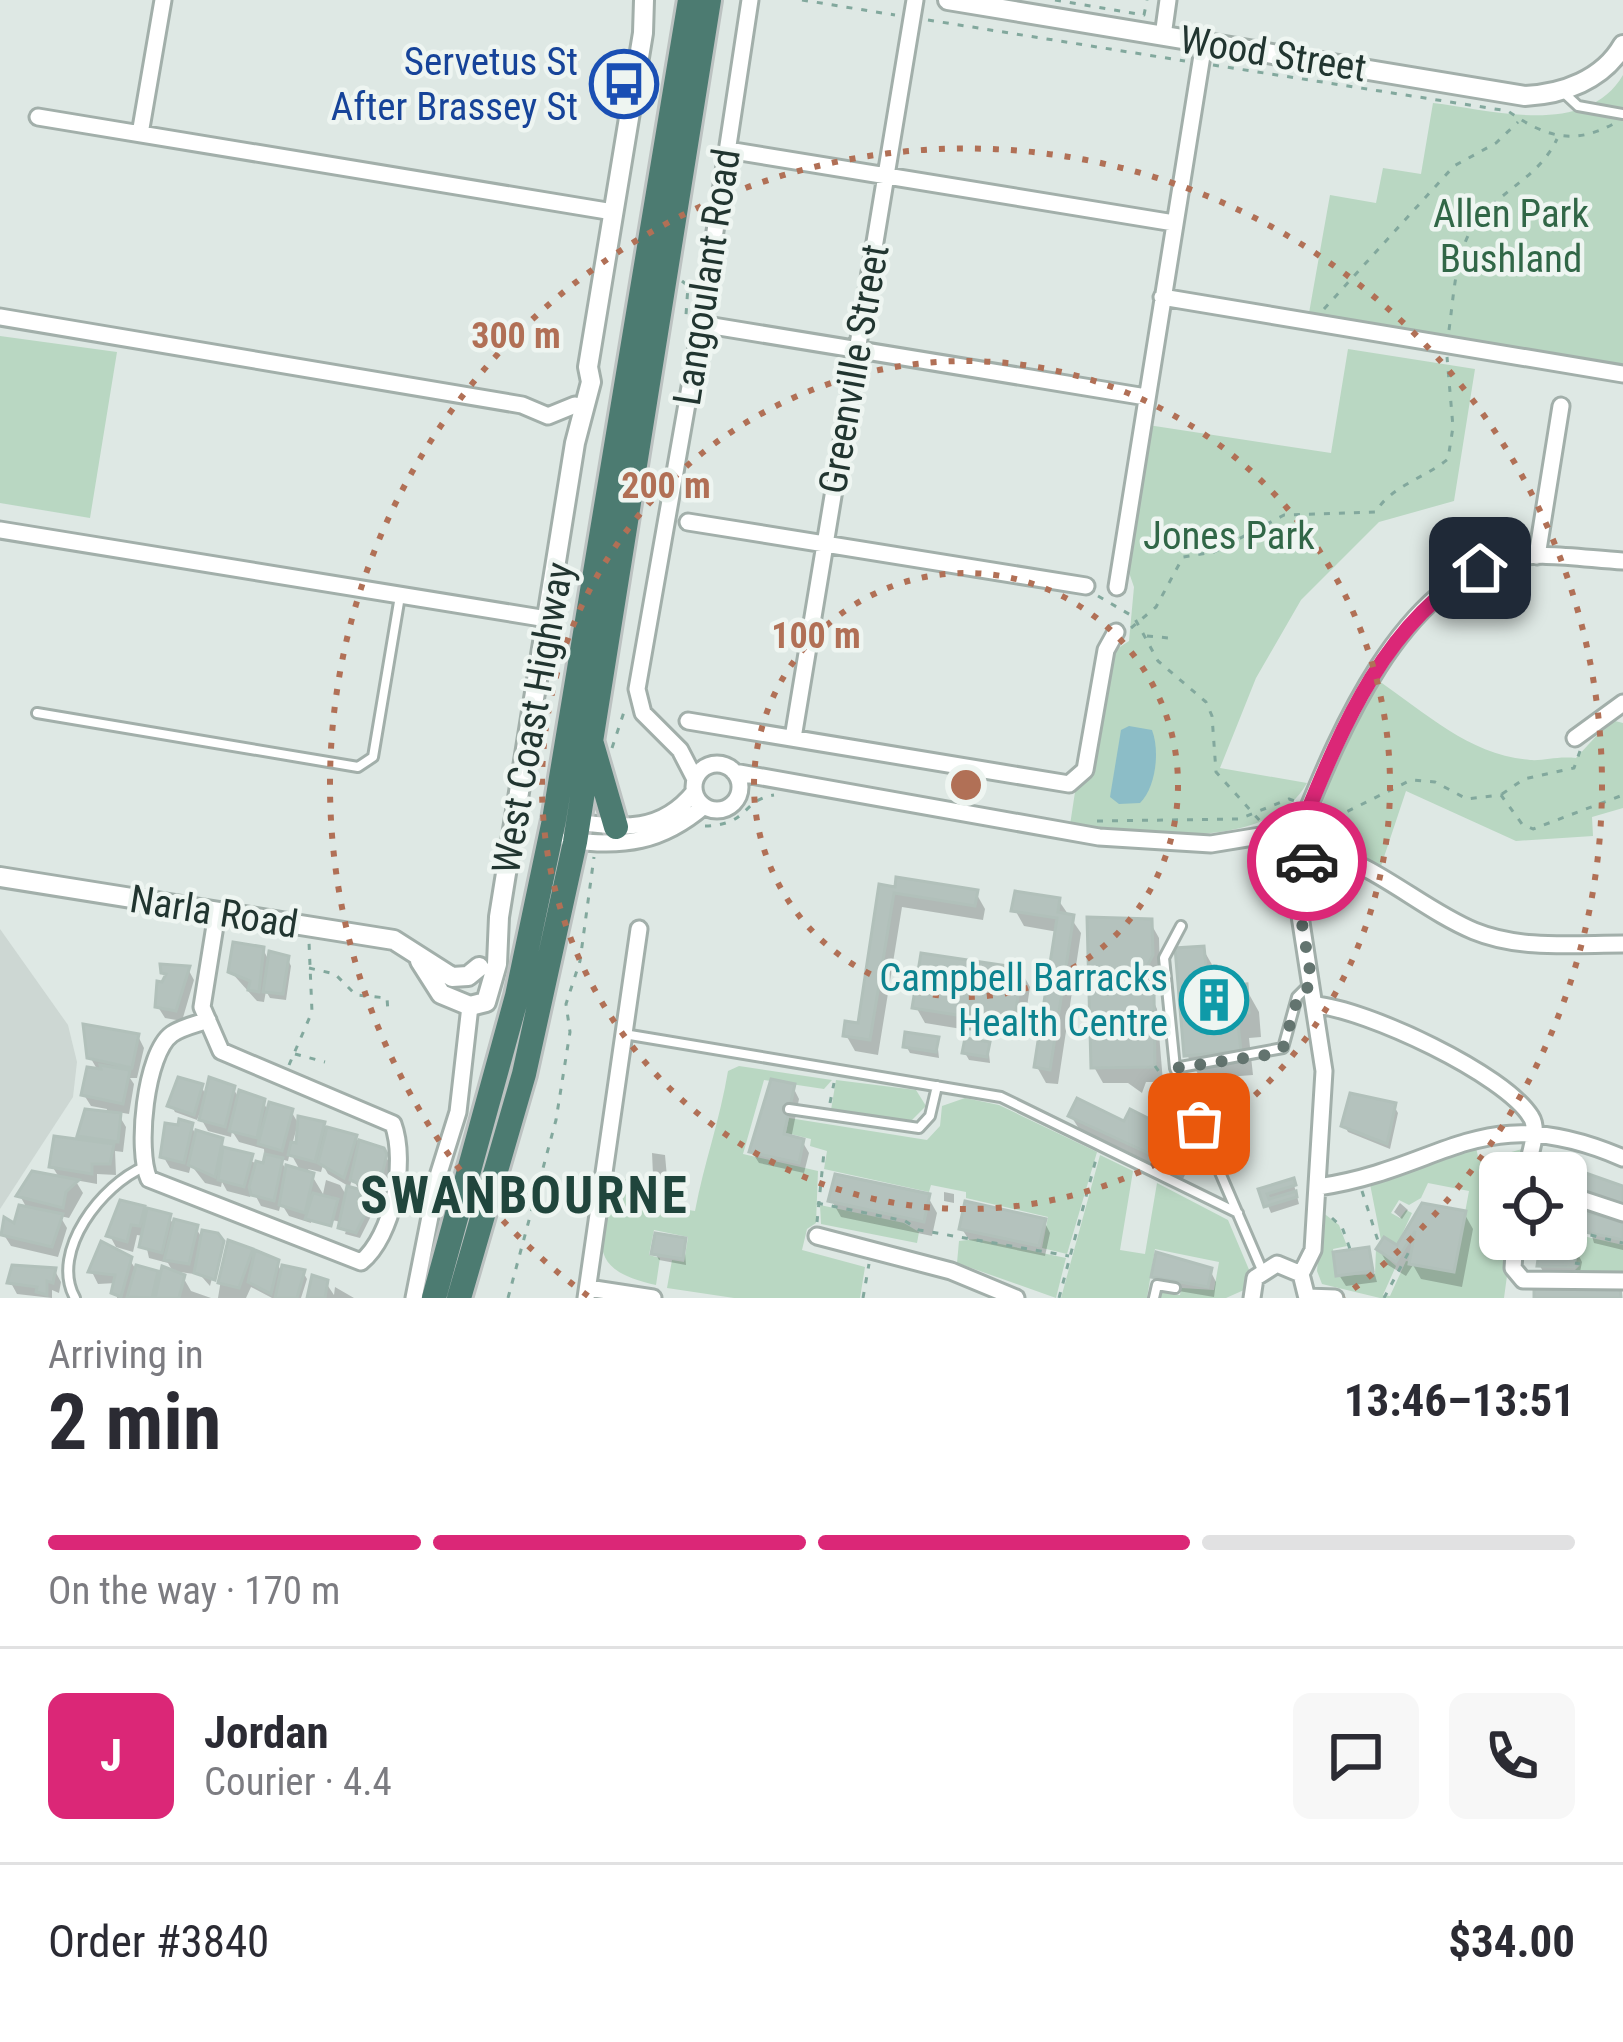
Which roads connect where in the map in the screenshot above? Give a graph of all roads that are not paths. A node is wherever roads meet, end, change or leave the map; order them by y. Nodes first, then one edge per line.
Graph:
1 (163, 0) edge
2 (644, 0) edge
3 (653, 0) edge
4 (690, 0) edge
5 (709, 0) edge
6 (750, 0) edge
7 (948, 0) edge
8 (1168, 0) edge
9 (914, 9) edge
10 (643, 33) junction
11 (1162, 36) junction
12 (1623, 45) edge
13 (1194, 61) junction
14 (1562, 91) junction
15 (1623, 116) edge
16 (38, 118) dead end
17 (140, 134) junction
18 (728, 150) junction
19 (886, 176) junction
20 (613, 212) junction
21 (1174, 223) junction
22 (1162, 297) junction
23 (0, 317) edge
24 (696, 322) junction
25 (858, 350) junction
26 (588, 367) junction
27 (1623, 374) edge
28 (1146, 397) junction
29 (575, 406) junction
30 (1561, 406) dead end
31 (575, 443) junction
32 (688, 522) dead end
33 (0, 530) edge
34 (825, 543) junction
35 (1537, 556) junction
36 (1623, 561) edge
37 (1118, 586) road end
38 (1090, 588) road end
39 (400, 595) junction
40 (547, 619) junction
41 (1116, 632) road end
42 (1623, 703) edge
43 (37, 712) dead end
44 (688, 721) dead end
45 (793, 737) junction
46 (1575, 738) road end
47 (591, 742) junction
48 (680, 750) junction
49 (712, 764) junction
50 (734, 772) junction
51 (786, 788) junction
52 (698, 792) junction
53 (740, 792) junction
54 (1306, 814) junction
55 (616, 827) junction
56 (564, 830) junction
57 (1268, 835) junction
58 (1321, 851) junction
59 (1292, 867) junction
60 (0, 877) edge
61 (217, 913) junction
62 (499, 917) junction
63 (1181, 926) dead end
64 (639, 929) dead end
65 (1623, 944) edge
66 (421, 961) junction
67 (479, 967) junction
68 (1312, 983) junction
69 (1315, 1005) junction
70 (470, 1006) junction
71 (208, 1020) junction
72 (623, 1034) junction
73 (1175, 1068) junction
74 (937, 1086) junction
75 (790, 1109) dead end
76 (1535, 1132) junction
77 (1531, 1152) edge
78 (1623, 1158) edge
79 (144, 1167) junction
80 (1318, 1187) junction
81 (1587, 1201) edge
82 (1238, 1213) junction
83 (1623, 1213) edge
84 (817, 1236) road end
85 (1514, 1260) edge
86 (1262, 1270) junction
87 (1301, 1274) junction
88 (1623, 1281) edge
89 (1175, 1288) dead end
90 (587, 1293) edge
91 (622, 1296) edge
92 (75, 1298) edge
93 (414, 1298) edge
94 (434, 1298) edge
95 (459, 1298) edge
96 (653, 1298) edge
97 (1016, 1298) edge
98 (1154, 1298) edge
99 (1252, 1298) edge
100 (1307, 1298) edge
101 (1335, 1298) edge

1 - 17 street
2 - 10 street
3 - 10 street
4 - 56 highway, West Coast Highway
5 - 47 highway, West Coast Highway
6 - 18 street, Langoulant Road
7 - 11 street, Wood Street
8 - 11 street
9 - 19 street, Greenville Street
10 - 20 street
11 - 13 street, Wood Street
12 - 14 street, Wood Street
13 - 14 street, Wood Street
13 - 21 street
14 - 15 lane
16 - 17 street
17 - 20 street
18 - 19 street
18 - 24 street, Langoulant Road
19 - 21 street
19 - 25 street, Greenville Street
20 - 26 street
21 - 22 street
22 - 27 street
22 - 28 street
23 - 29 street
24 - 25 street
24 - 48 street, Langoulant Road
25 - 28 street
25 - 34 street, Greenville Street
26 - 29 street
26 - 31 street
28 - 37 street
29 - 31 street
30 - 35 street
31 - 40 street
32 - 34 street
33 - 39 street
34 - 38 street
34 - 45 street, Greenville Street
35 - 36 street
35 - 54 street
39 - 40 street
39 - 43 lane
40 - 62 street
41 - 45 street
42 - 46 street
44 - 45 street
47 - 55 highway
47 - 56 highway, West Coast Highway
48 - 49 street, Langoulant Road
48 - 52 street, Langoulant Road
49 - 50 street, Langoulant Road
49 - 52 street
50 - 51 street, Langoulant Road
50 - 53 street
51 - 53 street
51 - 57 street, Langoulant Road
52 - 53 street
52 - 55 street
52 - 56 street
54 - 57 street
54 - 58 street
55 - 56 street
56 - 94 highway, West Coast Highway
56 - 95 highway, West Coast Highway
57 - 59 street
58 - 59 street
58 - 65 street
59 - 68 street
60 - 61 street, Narla Road
61 - 66 street, Narla Road
61 - 71 street
62 - 67 street
62 - 70 street
63 - 73 lane
64 - 72 street
66 - 67 street, Narla Road
66 - 70 street, Narla Road
67 - 70 street
68 - 69 street
68 - 73 lane
69 - 76 street
69 - 80 street
70 - 93 street
71 - 79 street
71 - 79 street
72 - 74 lane
72 - 90 street
73 - 82 lane
74 - 75 lane
74 - 82 lane
76 - 77 street
76 - 78 street
76 - 80 street
79 - 92 lane
80 - 87 street
81 - 83 street
82 - 86 lane
84 - 97 street
85 - 88 street
86 - 87 street
86 - 99 street
87 - 100 street
89 - 98 lane
90 - 91 street
91 - 96 street
100 - 101 street

